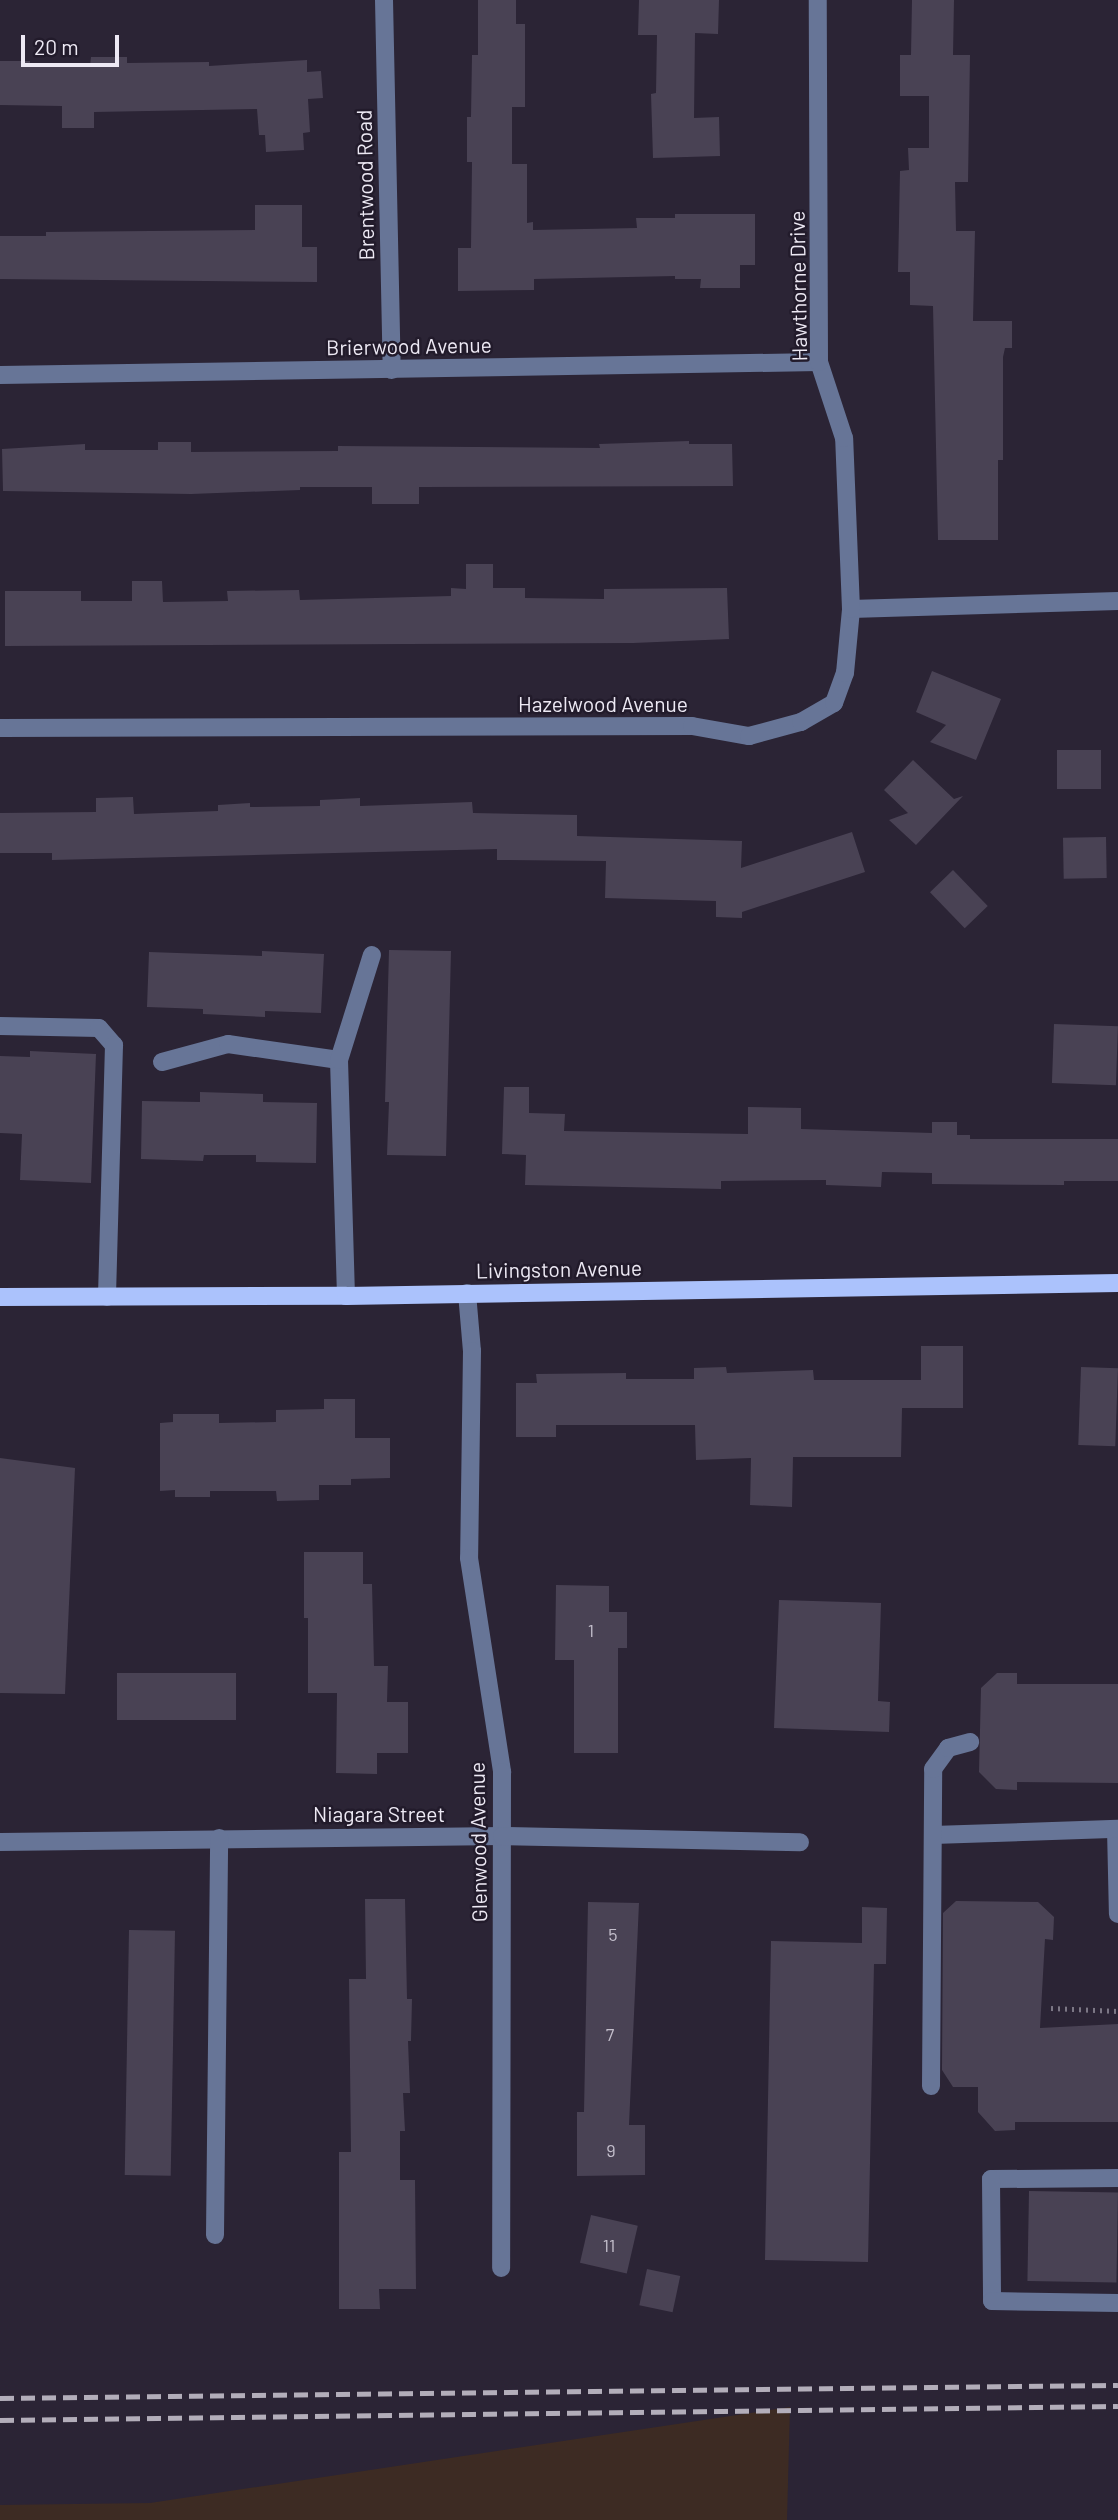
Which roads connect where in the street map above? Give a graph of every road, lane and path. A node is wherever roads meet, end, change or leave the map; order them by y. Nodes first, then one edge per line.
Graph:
1 (384, 0) edge
2 (818, 0) edge
3 (820, 362) junction
4 (392, 370) junction
5 (0, 375) edge
6 (1118, 601) edge
7 (851, 609) junction
8 (0, 728) edge
9 (372, 955) dead end
10 (0, 1026) edge
11 (339, 1060) junction
12 (162, 1062) dead end
13 (1118, 1283) edge
14 (467, 1293) junction
15 (346, 1296) junction
16 (0, 1297) edge
17 (107, 1297) junction
18 (970, 1742) dead end
19 (1117, 1829) edge
20 (933, 1835) junction
21 (502, 1836) junction
22 (219, 1838) junction
23 (0, 1842) edge
24 (800, 1842) dead end
25 (1118, 1913) edge
26 (1051, 2008) dead end
27 (1118, 2011) edge
28 (932, 2086) dead end
29 (1118, 2178) edge
30 (215, 2235) dead end
31 (501, 2268) dead end
32 (1118, 2303) edge

1 - 4 street, Brentwood Road
2 - 3 street, Hawthorne Drive
3 - 4 street, Brierwood Avenue
3 - 7 street, Hawthorne Drive
4 - 5 street, Brierwood Avenue
6 - 7 street
7 - 8 street, Hazelwood Avenue
9 - 11 street
10 - 17 street
11 - 12 street
11 - 15 street
13 - 14 main road, Livingston Avenue
14 - 15 main road, Livingston Avenue
14 - 21 street, Glenwood Avenue
15 - 17 main road, Livingston Avenue
16 - 17 main road, Livingston Avenue
18 - 20 street
19 - 20 street
19 - 25 street
20 - 28 street
21 - 22 street, Niagara Street
21 - 24 street, Niagara Street
21 - 31 street, Glenwood Avenue
22 - 23 street, Niagara Street
22 - 30 street
26 - 27 path
29 - 32 street

